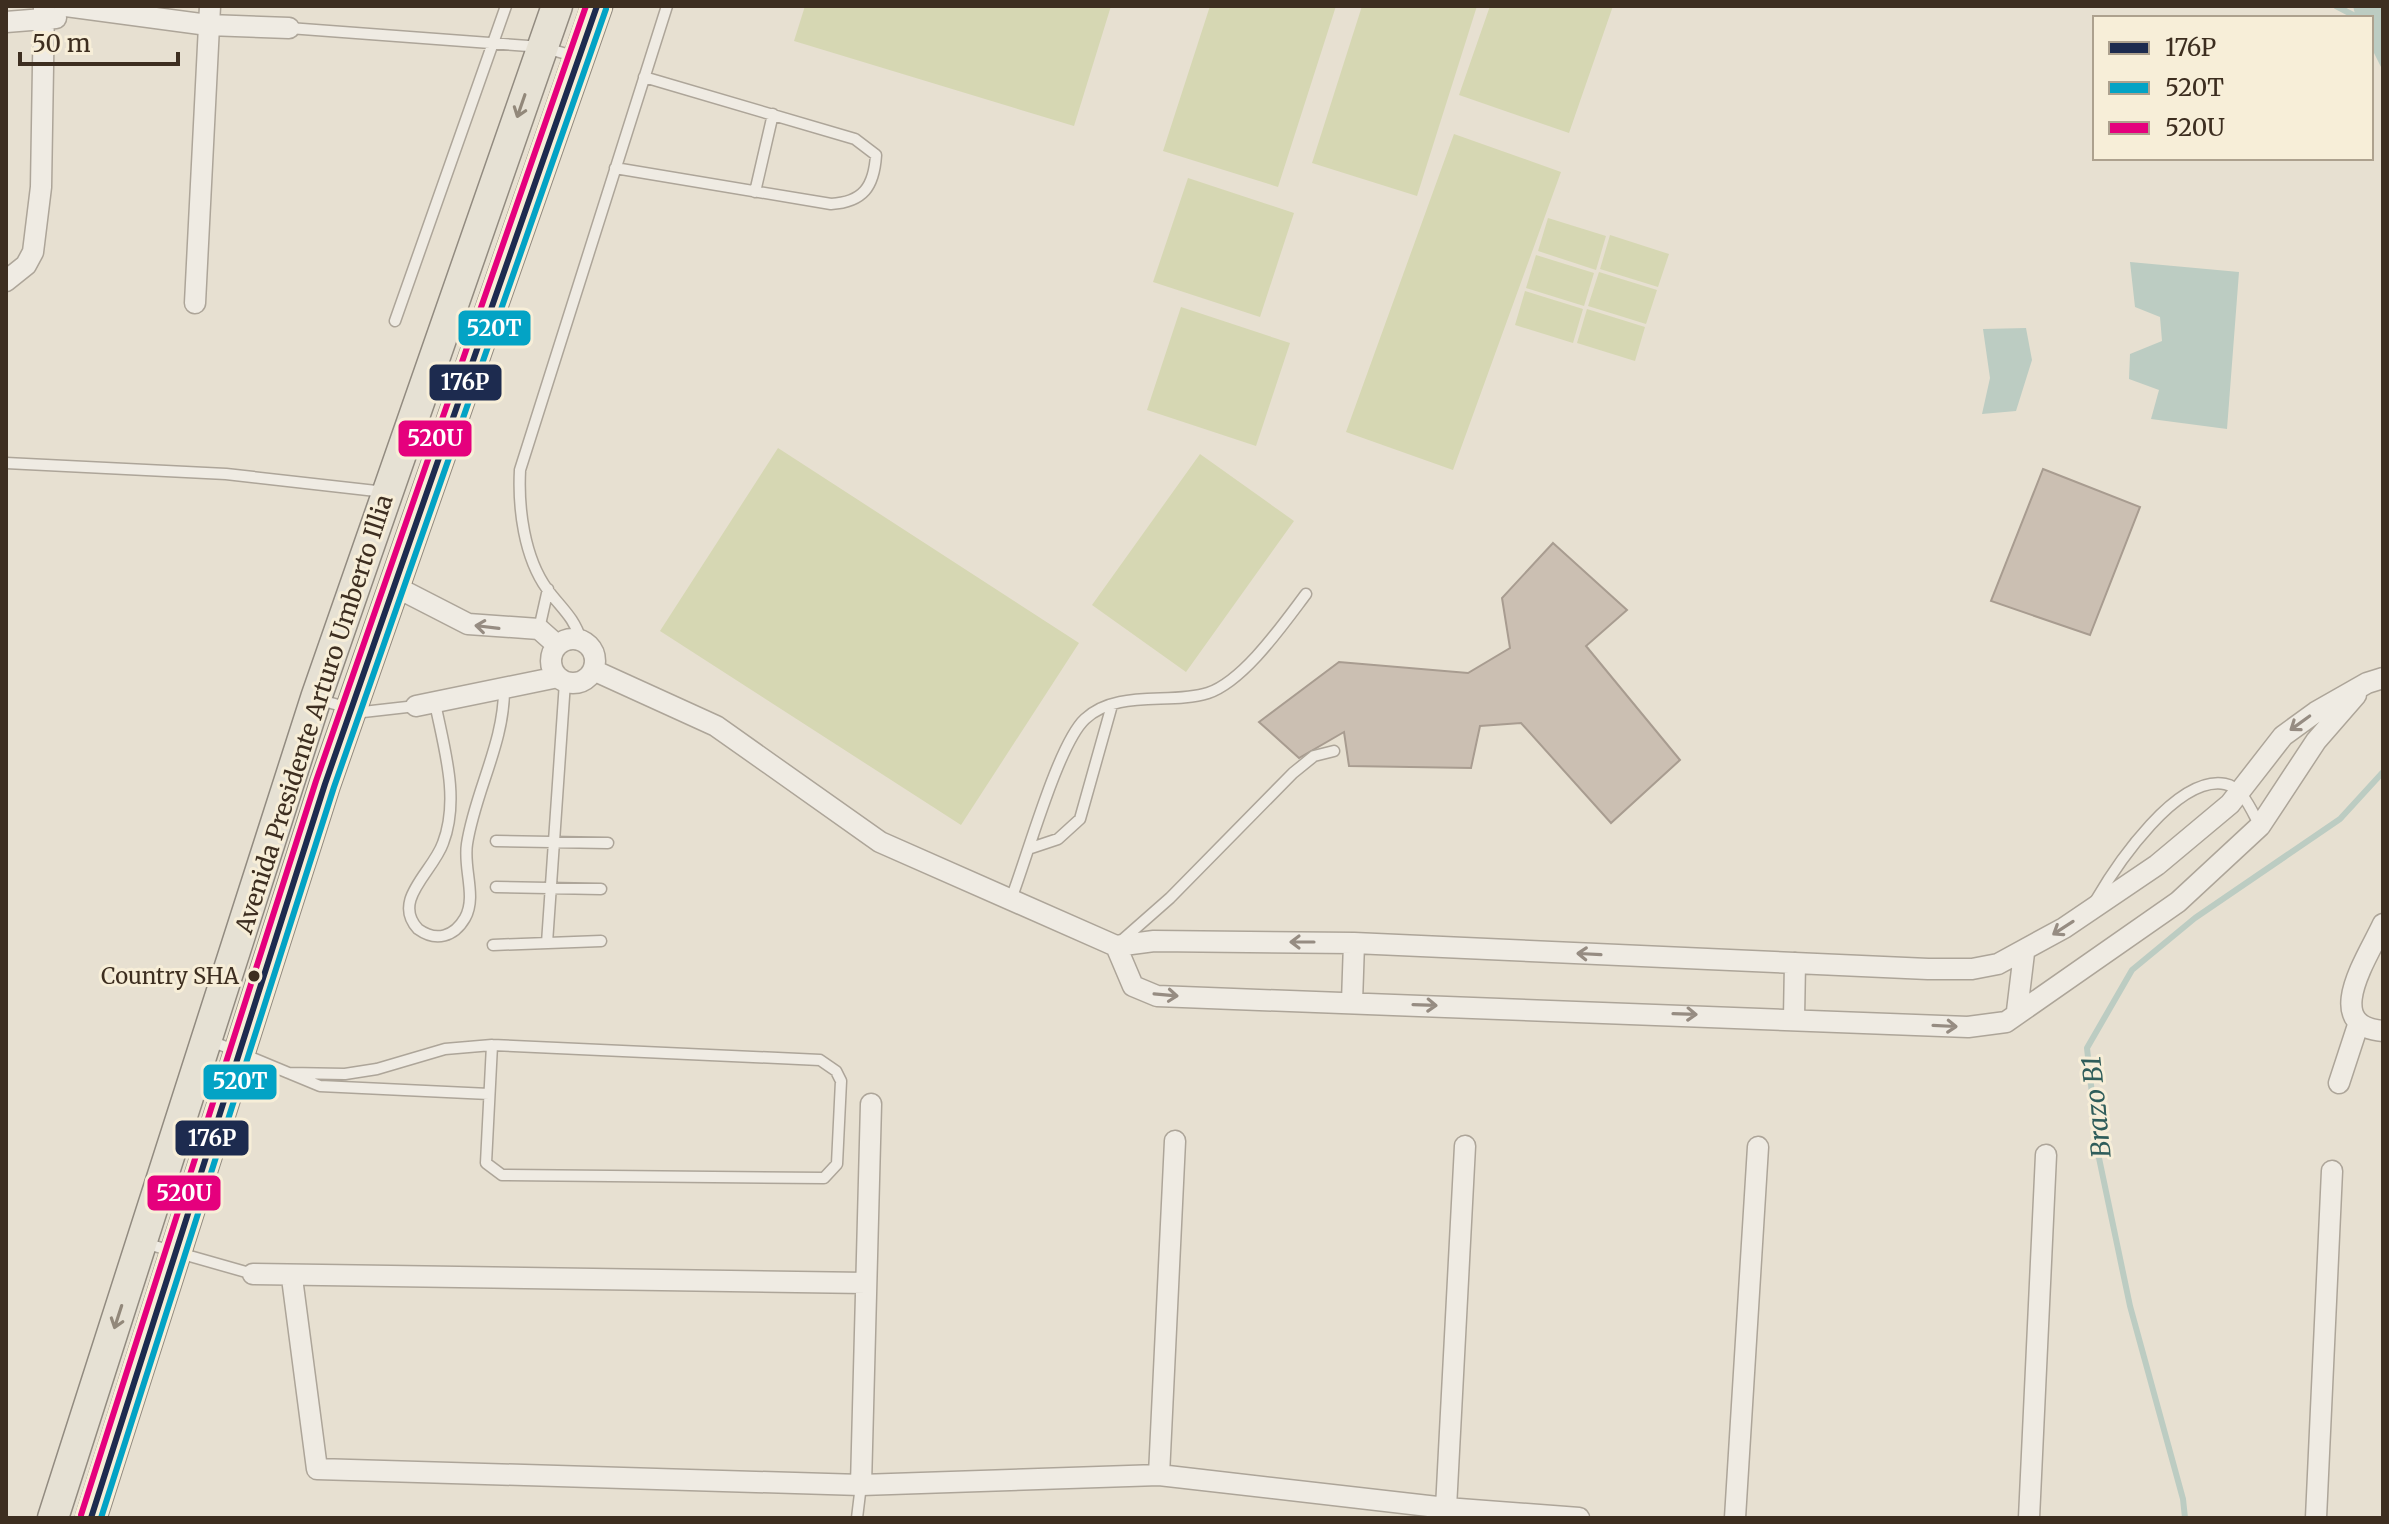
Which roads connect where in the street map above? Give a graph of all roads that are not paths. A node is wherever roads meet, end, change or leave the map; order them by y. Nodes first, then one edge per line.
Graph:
1 (66, 6) edge
2 (506, 6) edge
3 (557, 6) edge
4 (597, 6) edge
5 (667, 6) edge
6 (44, 13) edge
7 (116, 14) junction
8 (209, 16) edge
9 (6, 22) edge
10 (289, 28) joint
11 (495, 43) junction
12 (542, 47) junction
13 (579, 57) junction
14 (644, 77) junction
15 (773, 114) junction
16 (615, 168) junction
17 (755, 192) junction
18 (6, 281) edge
19 (195, 303) dead end
20 (395, 321) dead end
21 (6, 463) edge
22 (387, 492) junction
23 (394, 586) junction
24 (548, 589) junction
25 (1306, 594) dead end
26 (539, 629) junction
27 (581, 640) junction
28 (557, 645) junction
29 (593, 670) junction
30 (561, 680) junction
31 (2375, 680) edge
32 (504, 687) junction
33 (316, 698) junction
34 (426, 705) junction
35 (1112, 705) junction
36 (351, 709) junction
37 (1334, 751) dead end
38 (2240, 793) junction
39 (2260, 826) junction
40 (496, 841) dead end
41 (554, 842) junction
42 (608, 843) dead end
43 (1031, 848) junction
44 (496, 887) dead end
45 (552, 888) junction
46 (601, 889) dead end
47 (1011, 899) junction
48 (2089, 911) junction
49 (2383, 924) edge
50 (601, 941) dead end
51 (547, 943) junction
52 (1354, 943) junction
53 (493, 945) dead end
54 (1116, 946) junction
55 (2024, 953) junction
56 (1795, 963) junction
57 (1352, 1002) junction
58 (2017, 1011) junction
59 (1794, 1018) junction
60 (2358, 1025) junction
61 (2383, 1031) edge
62 (207, 1039) junction
63 (492, 1045) junction
64 (239, 1055) junction
65 (289, 1073) junction
66 (2339, 1083) dead end
67 (489, 1094) junction
68 (871, 1104) dead end
69 (1175, 1141) dead end
70 (1465, 1146) dead end
71 (1758, 1147) dead end
72 (2046, 1155) dead end
73 (2332, 1171) dead end
74 (142, 1243) junction
75 (176, 1254) junction
76 (253, 1274) joint
77 (292, 1278) junction
78 (866, 1283) junction
79 (1159, 1475) junction
80 (861, 1485) junction
81 (1446, 1508) junction
82 (53, 1518) edge
83 (91, 1518) edge
84 (857, 1518) edge
85 (1579, 1518) edge
86 (1735, 1518) edge
87 (2029, 1518) edge
88 (2316, 1518) edge

1 - 7 street
2 - 11 lane
3 - 12 main road, Avenida Presidente Arturo Umberto Illia
4 - 13 main road, Avenida Presidente Arturo Umberto Illia
5 - 14 lane
6 - 7 street
6 - 9 street
6 - 18 street
7 - 8 street
8 - 10 street
8 - 19 street
10 - 11 lane
11 - 12 lane
11 - 20 lane
12 - 13 lane
12 -> 22 main road, Avenida Presidente Arturo Umberto Illia
13 - 23 main road, Avenida Presidente Arturo Umberto Illia
14 - 15 lane
14 - 16 lane
15 - 17 lane
15 - 17 lane
16 - 17 lane
16 - 24 lane
21 - 22 lane
22 - 33 main road, Avenida Presidente Arturo Umberto Illia
26 -> 23 street
23 - 36 main road, Avenida Presidente Arturo Umberto Illia
24 - 26 lane
24 - 27 lane
25 - 35 lane
26 - 28 street
27 - 28 street
27 - 29 street
28 - 30 street
29 - 30 street
29 - 47 street
30 - 32 street
30 - 41 lane
31 -> 38 street
31 - 39 street
32 - 34 street
32 - 34 lane
33 - 36 lane
33 - 62 main road, Avenida Presidente Arturo Umberto Illia
34 - 36 lane
35 - 43 lane
35 - 43 lane
36 - 64 main road, Avenida Presidente Arturo Umberto Illia
37 - 54 lane
38 - 39 lane
38 - 48 street
38 - 48 lane
39 - 58 street
40 - 41 lane
41 - 42 lane
41 - 45 lane
43 - 47 lane
44 - 45 lane
45 - 46 lane
45 - 51 lane
47 - 54 street
48 -> 55 street
49 - 60 street
50 - 51 lane
51 - 53 lane
52 -> 54 street
56 -> 52 street
52 - 57 street
54 -> 57 street
55 - 56 street
55 - 58 street
56 - 59 street
57 -> 59 street
59 -> 58 street
60 - 61 street
60 - 66 street
62 - 64 lane
62 - 74 main road, Avenida Presidente Arturo Umberto Illia
63 - 65 lane
63 - 67 lane
63 - 67 lane
64 - 65 lane
64 - 75 main road, Avenida Presidente Arturo Umberto Illia
65 - 67 lane
68 - 78 street
69 - 79 street
70 - 81 street
71 - 86 street
72 - 87 street
73 - 88 street
74 - 75 lane
74 -> 82 main road, Avenida Presidente Arturo Umberto Illia
75 - 76 lane
75 - 83 main road, Avenida Presidente Arturo Umberto Illia
76 - 77 street
77 - 78 street
77 - 80 street
78 - 80 street
79 - 80 street
79 - 81 street
80 - 84 lane
81 - 85 street

